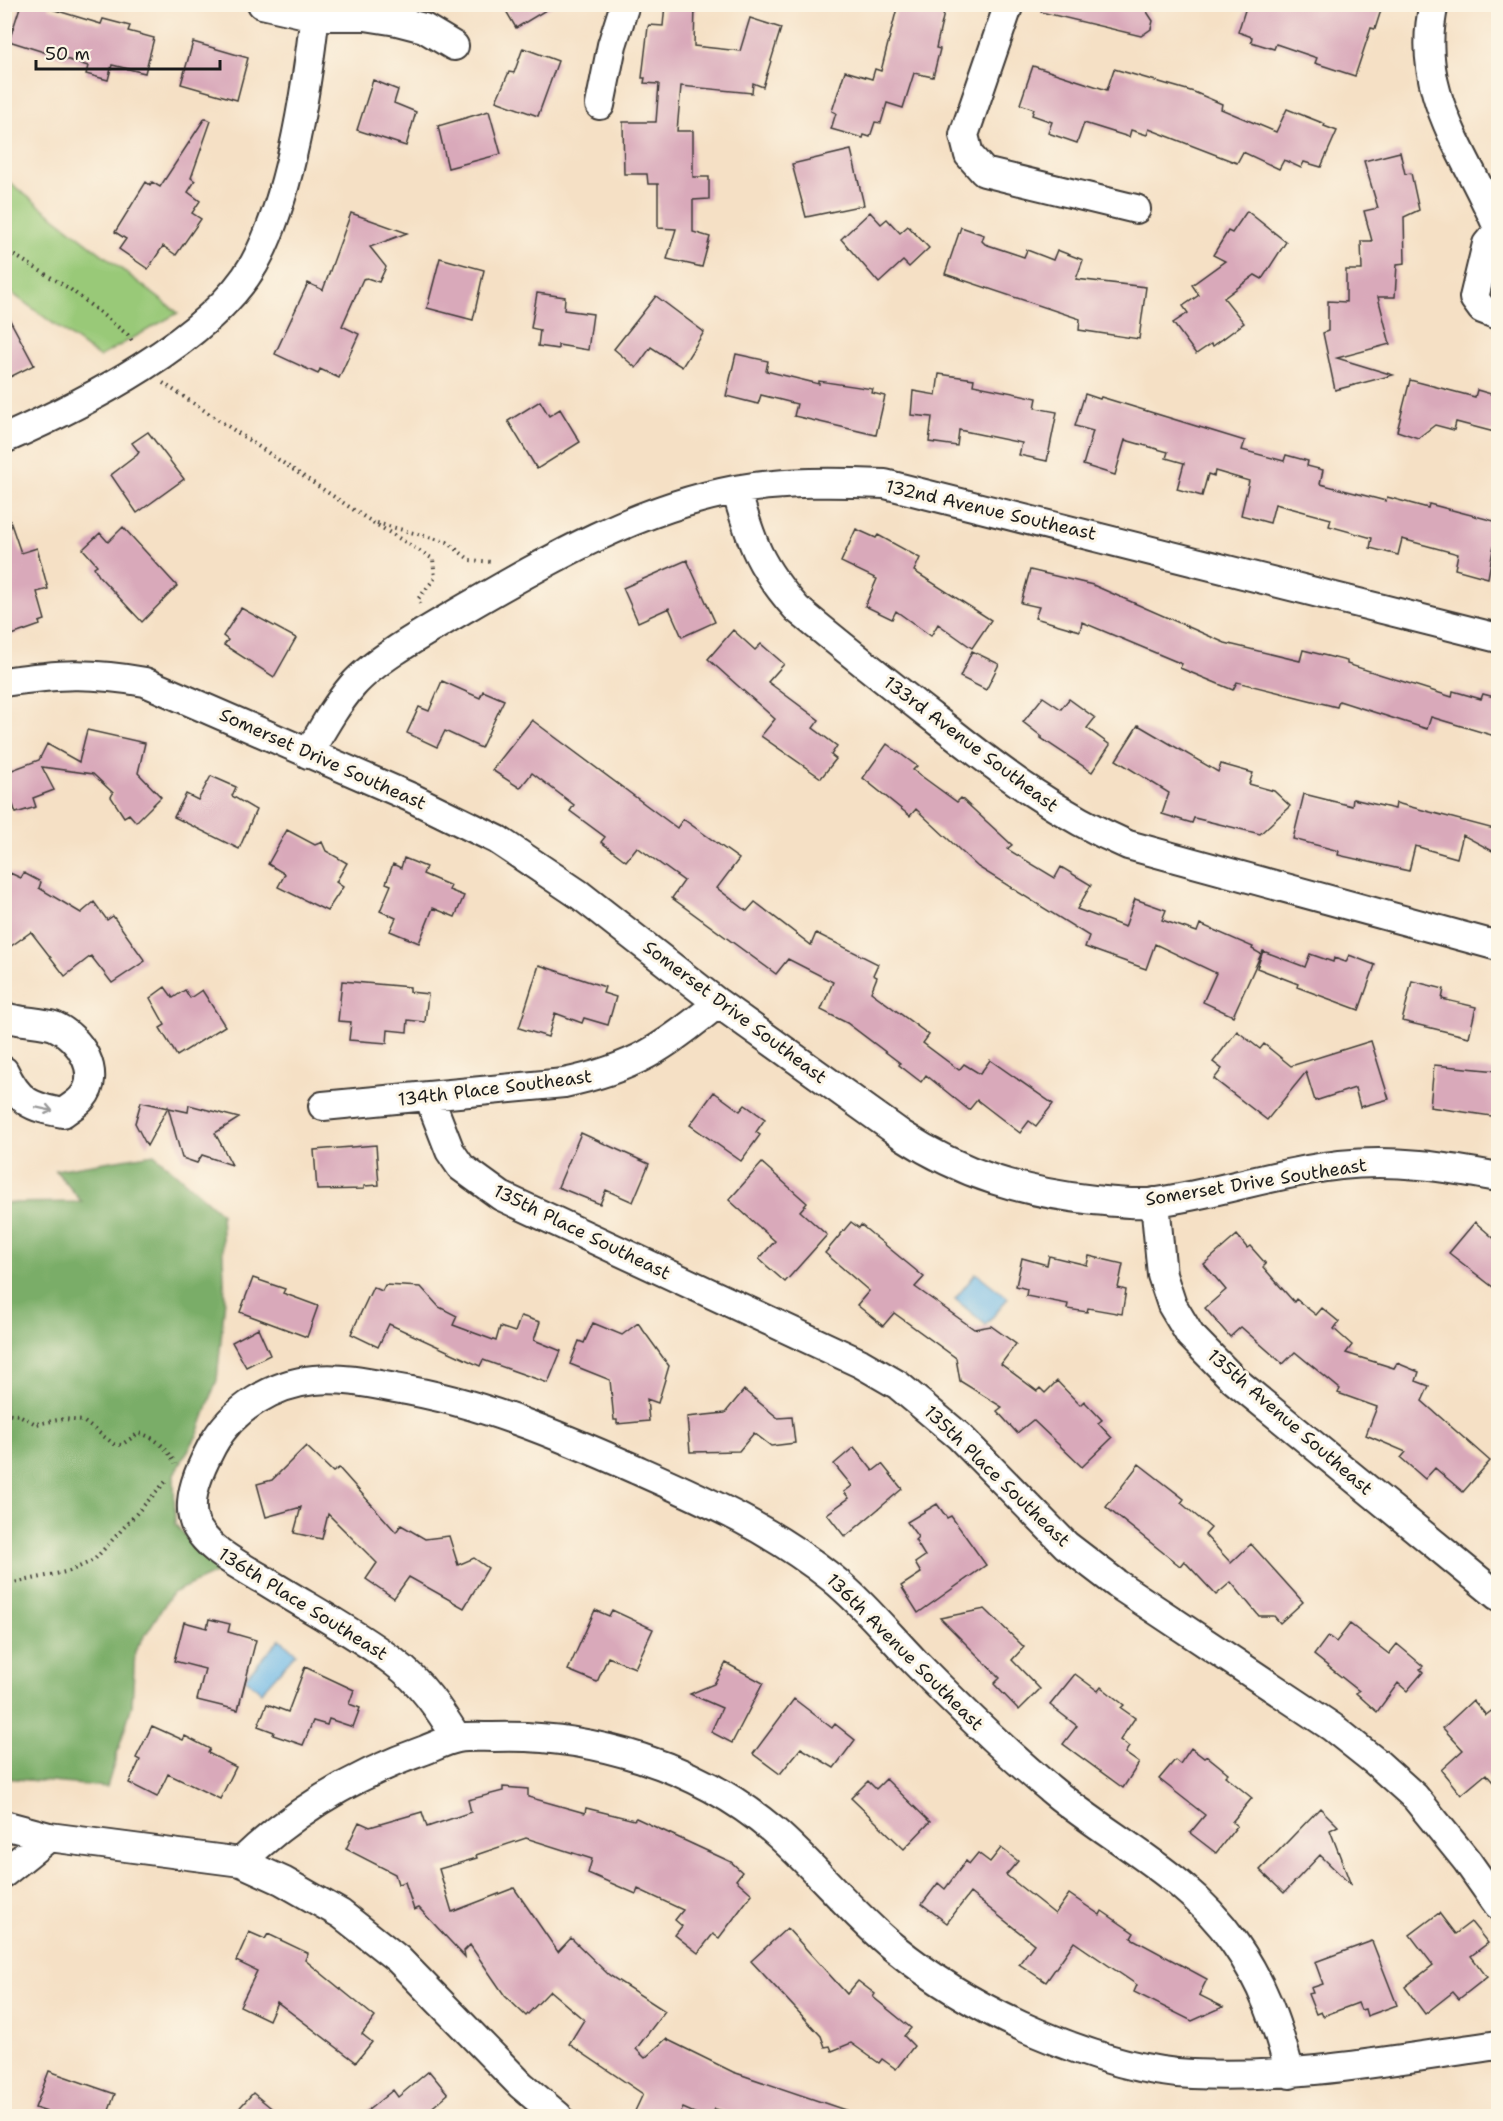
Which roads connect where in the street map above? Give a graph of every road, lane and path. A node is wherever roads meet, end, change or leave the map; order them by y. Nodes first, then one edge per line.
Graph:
1 (262, 4) edge
2 (625, 4) edge
3 (1009, 4) edge
4 (1434, 4) edge
5 (315, 10) edge
6 (454, 46) dead end
7 (600, 105) dead end
8 (1136, 209) dead end
9 (1498, 230) edge
10 (4, 249) edge
11 (1498, 315) edge
12 (148, 364) junction
13 (4, 439) edge
14 (736, 490) junction
15 (369, 520) junction
16 (502, 562) dead end
17 (423, 610) dead end
18 (1498, 638) edge
19 (4, 682) edge
20 (308, 754) junction
21 (1498, 946) edge
22 (718, 1003) junction
23 (6, 1024) edge
24 (4, 1071) edge
25 (429, 1097) junction
26 (323, 1106) dead end
27 (1498, 1178) edge
28 (1155, 1202) junction
29 (4, 1413) edge
30 (208, 1454) joint
31 (4, 1585) edge
32 (1498, 1596) edge
33 (458, 1738) junction
34 (4, 1825) edge
35 (49, 1837) junction
36 (241, 1862) junction
37 (4, 1873) edge
38 (1498, 1905) edge
39 (1498, 2045) edge
40 (1290, 2074) junction
41 (558, 2116) edge

1 - 5 street
2 - 7 street
3 - 8 street
4 - 9 street
5 - 6 street
5 - 12 street
9 - 11 street
10 - 12 path
12 - 13 street
12 - 15 path
14 - 18 street, 132nd Avenue Southeast
14 - 20 street, 132nd Avenue Southeast
14 - 21 street, 133rd Avenue Southeast
15 - 16 path
15 - 17 path
19 - 20 street, Somerset Drive Southeast
20 - 22 street, Somerset Drive Southeast
22 - 25 street, 134th Place Southeast
22 - 28 street, Somerset Drive Southeast
24 -> 23 street
25 - 26 street, 134th Place Southeast
25 - 38 street, 135th Place Southeast
27 - 28 street, Somerset Drive Southeast
28 - 32 street, 135th Avenue Southeast
29 - 31 path
30 - 33 street, 136th Place Southeast
30 - 40 street, 136th Avenue Southeast
33 - 36 street
33 - 40 street
34 - 35 street
35 - 36 street
35 - 37 street
36 - 41 street
39 - 40 street

